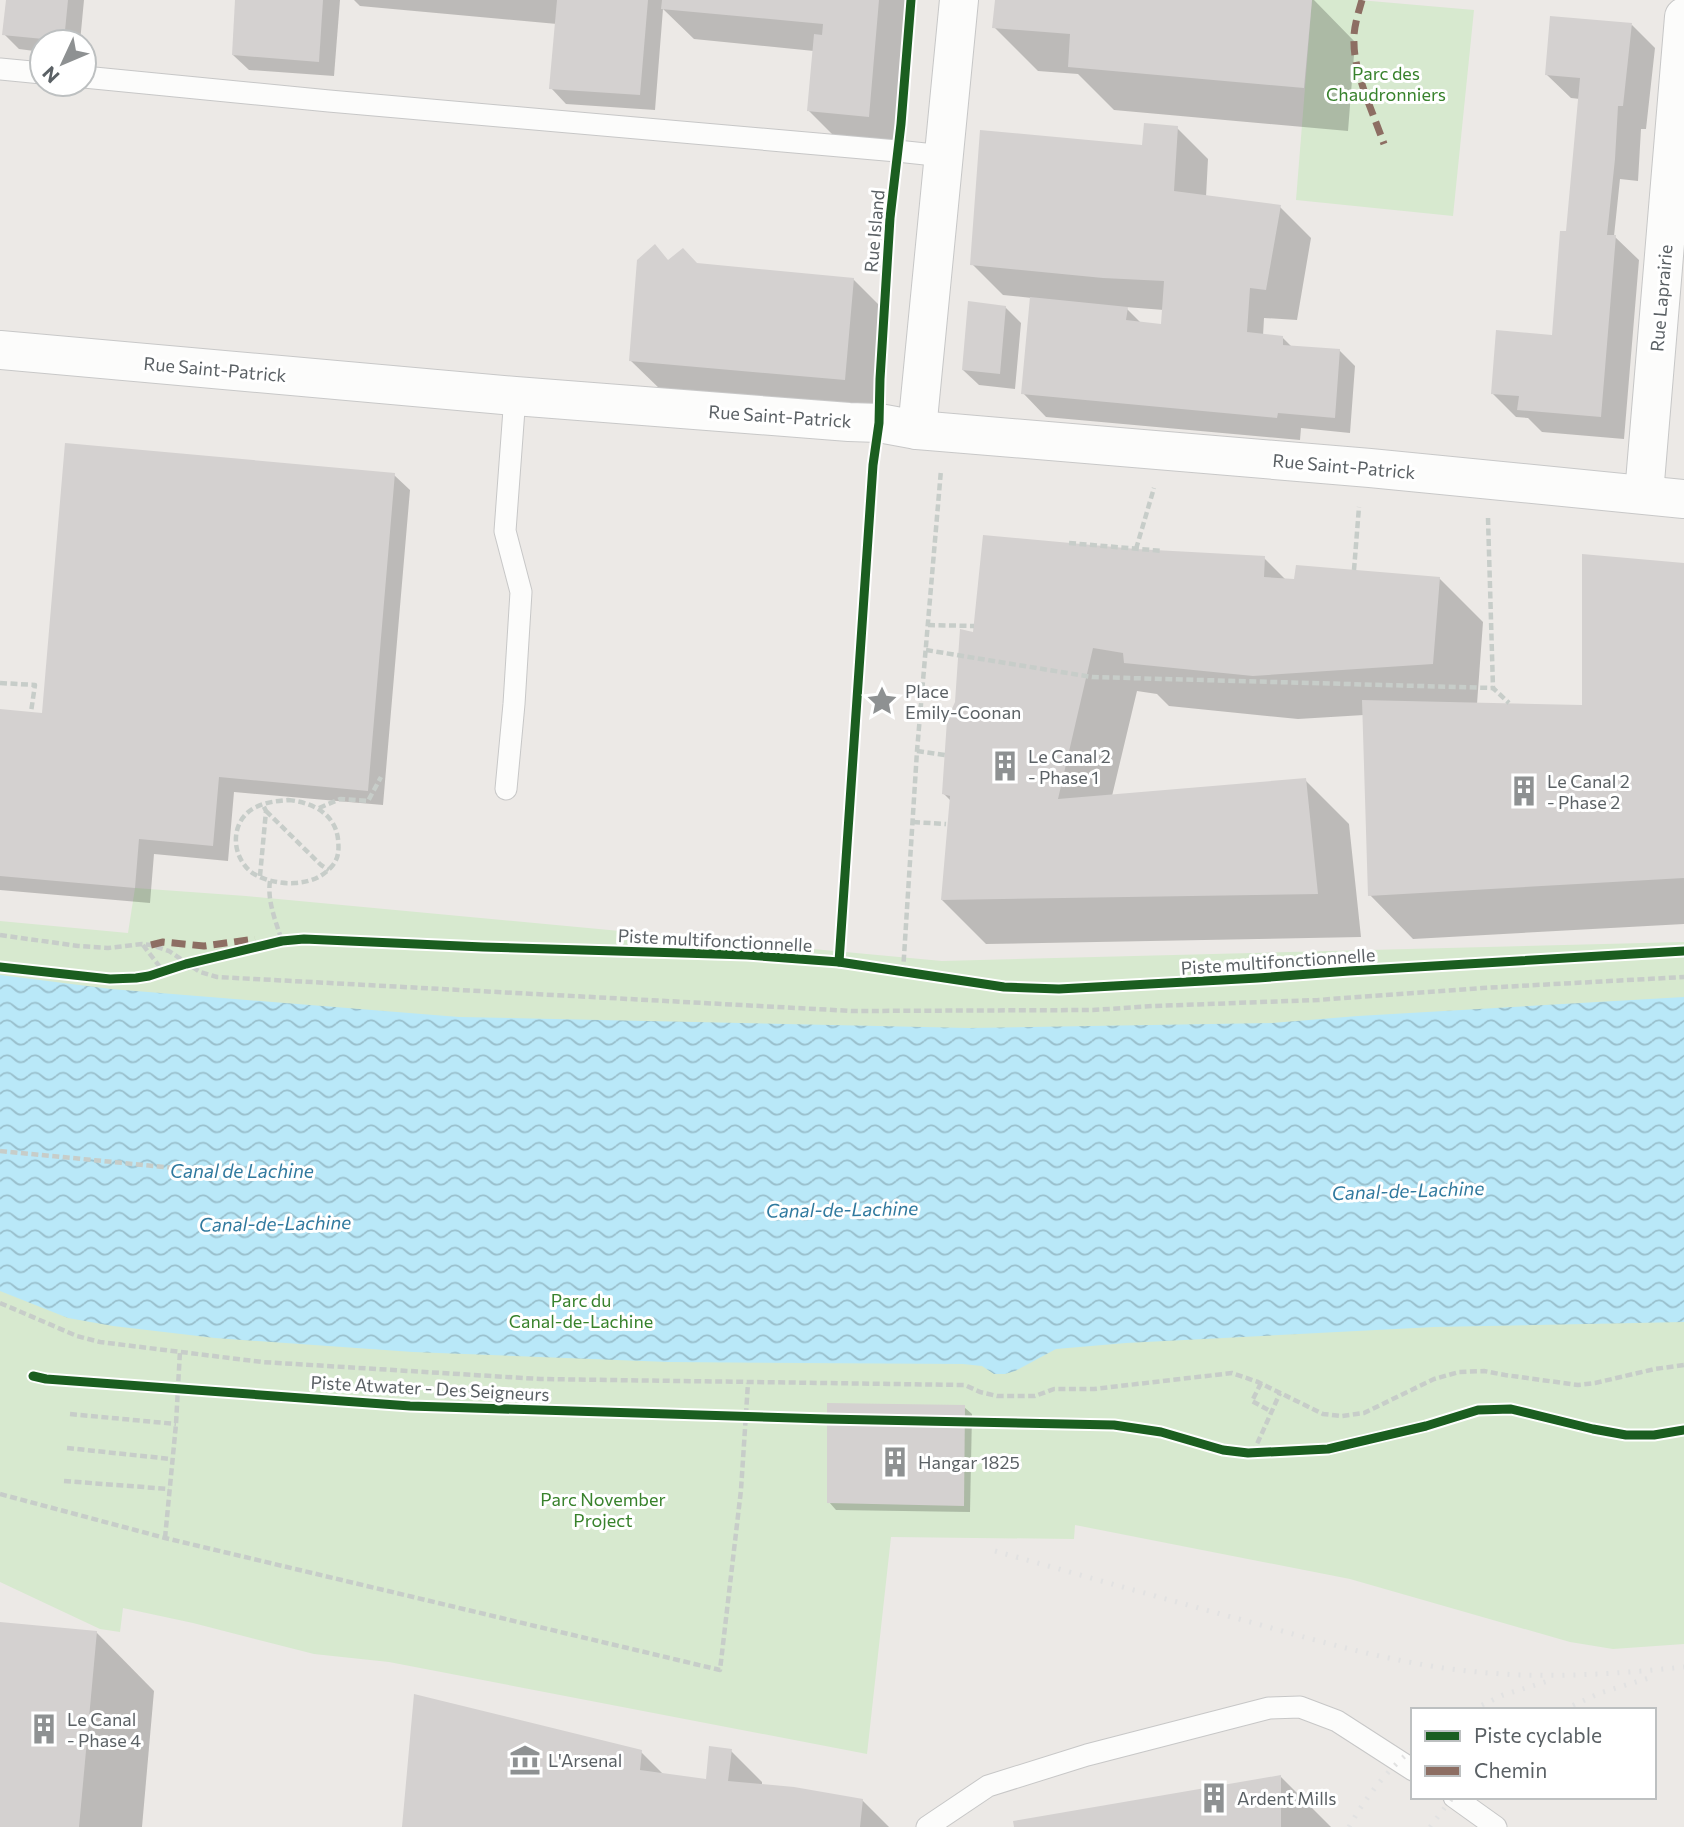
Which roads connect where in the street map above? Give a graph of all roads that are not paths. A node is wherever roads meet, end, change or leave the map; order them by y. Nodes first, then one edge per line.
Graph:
1 (959, 0) edge
2 (1684, 17) edge
3 (0, 69) edge
4 (28, 72) edge
5 (98, 78) edge
6 (944, 156) junction
7 (1676, 216) edge
8 (0, 350) edge
9 (514, 396) junction
10 (917, 430) junction
11 (1644, 494) junction
12 (1684, 499) edge
13 (506, 789) dead end
14 (1411, 1769) edge
15 (1457, 1799) edge
16 (927, 1827) edge
17 (1496, 1827) edge

1 - 6 main road
2 - 7 main road, Rue Laprairie
3 - 4 lane
5 - 6 lane
6 - 10 main road
7 - 11 main road, Rue Laprairie
8 - 9 main road, Rue Saint-Patrick
9 - 10 main road, Rue Saint-Patrick
9 - 13 lane
10 - 11 main road, Rue Saint-Patrick
11 - 12 main road, Rue Saint-Patrick
14 - 16 lane
15 - 17 lane

